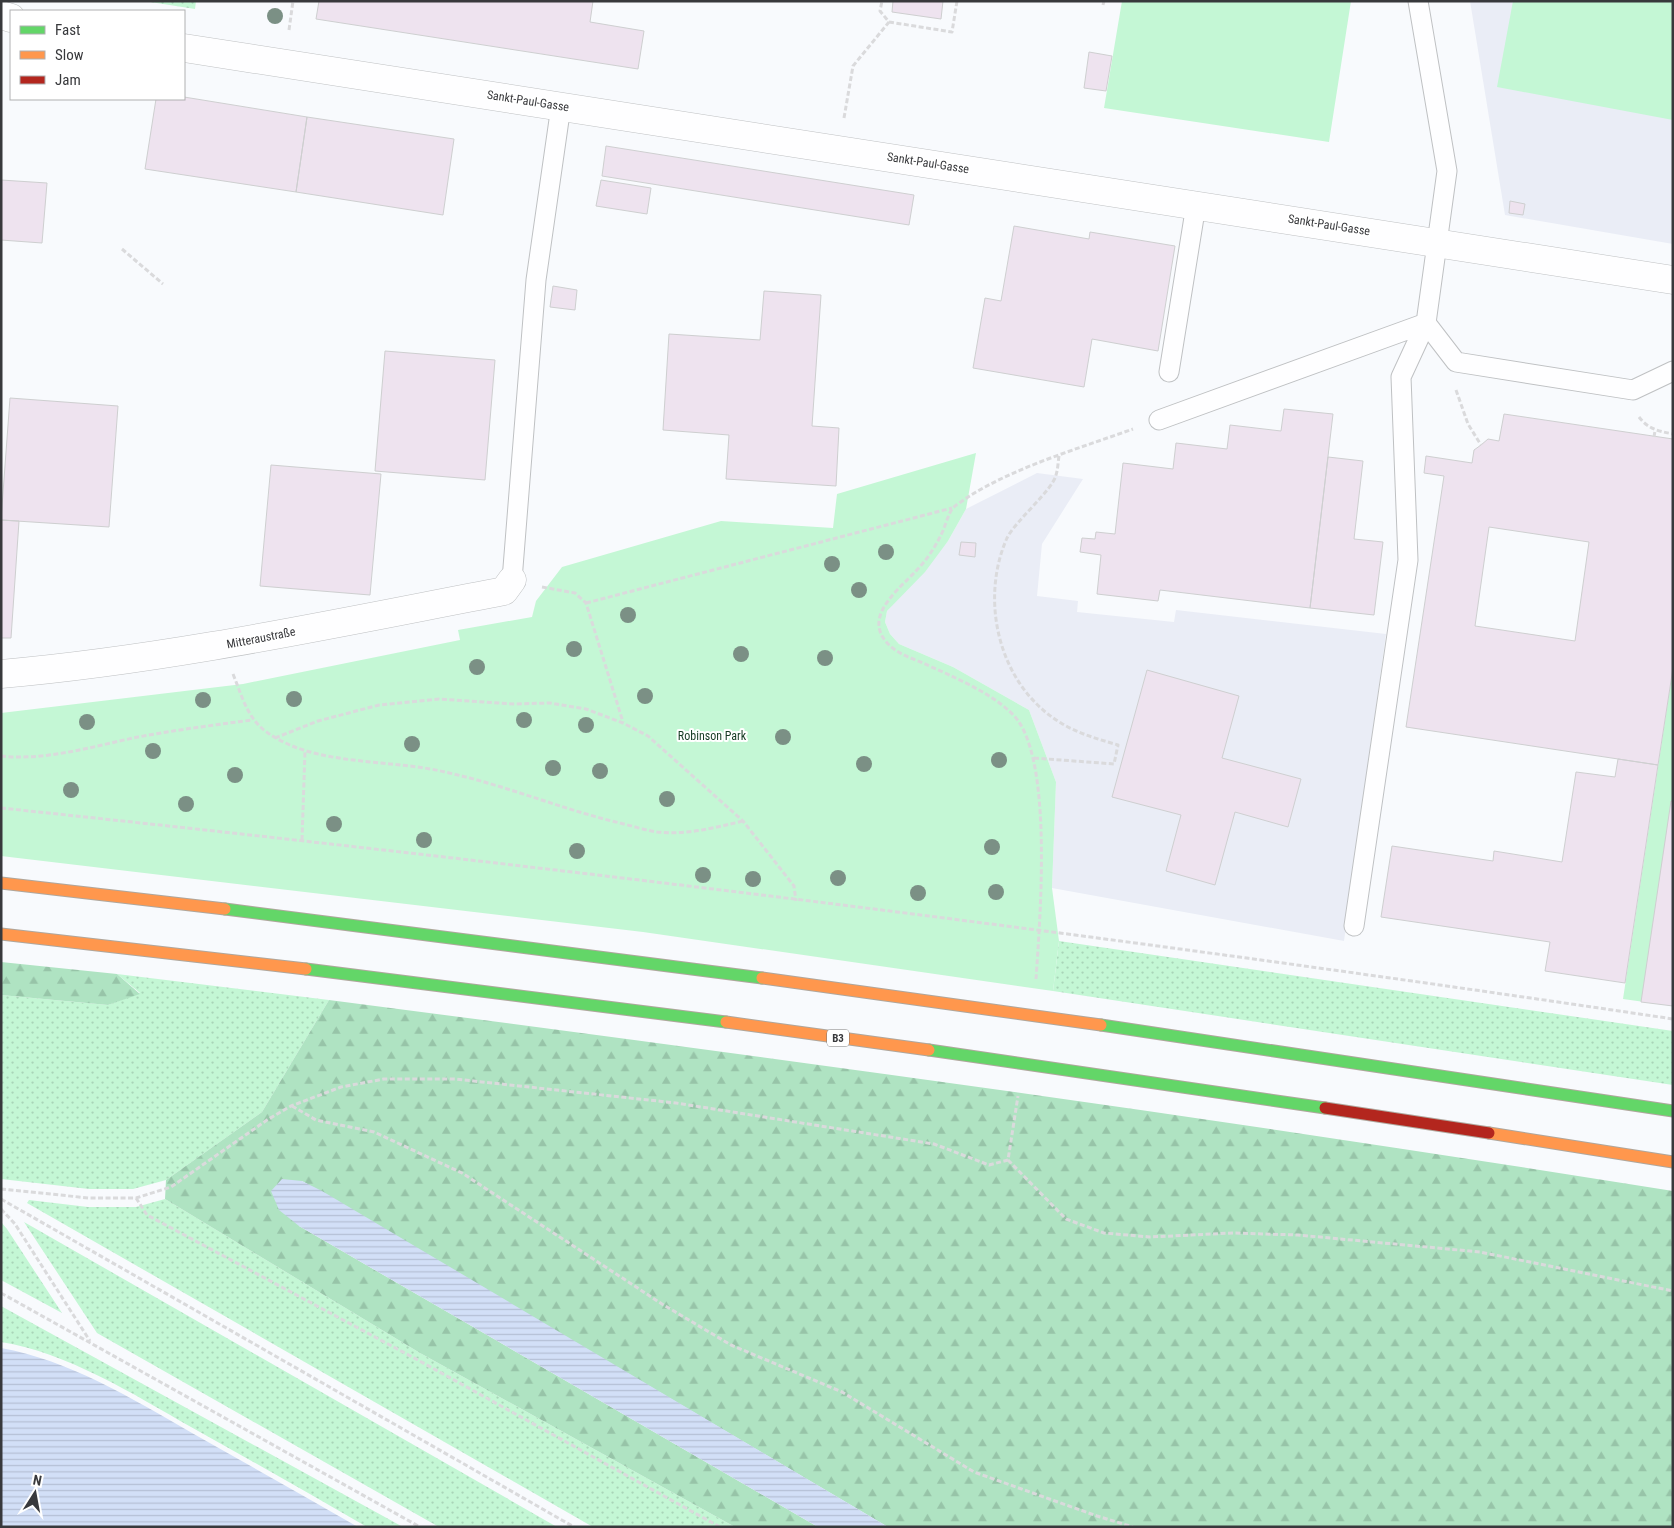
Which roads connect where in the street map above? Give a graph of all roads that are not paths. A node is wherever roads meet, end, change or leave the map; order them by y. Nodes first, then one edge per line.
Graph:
1 (1418, 1) edge
2 (185, 48) edge
3 (561, 106) junction
4 (1196, 205) junction
5 (1437, 242) junction
6 (1673, 280) edge
7 (1426, 323) junction
8 (1673, 371) edge
9 (1169, 372) dead end
10 (1159, 420) road end
11 (512, 580) joint
12 (1, 674) edge
13 (1, 883) edge
14 (1354, 926) dead end
15 (1, 934) edge
16 (1673, 1111) edge
17 (1673, 1162) edge

1 - 5 lane
2 - 3 street, Sankt-Paul-Gasse
3 - 4 street, Sankt-Paul-Gasse
3 - 11 lane
4 - 5 street, Sankt-Paul-Gasse
4 - 9 lane
5 - 6 street, Sankt-Paul-Gasse
5 - 7 lane
7 - 8 lane
7 - 10 lane
7 - 14 lane
11 - 12 street, Mitteraustraße
13 - 16 highway
15 - 17 highway, B3

